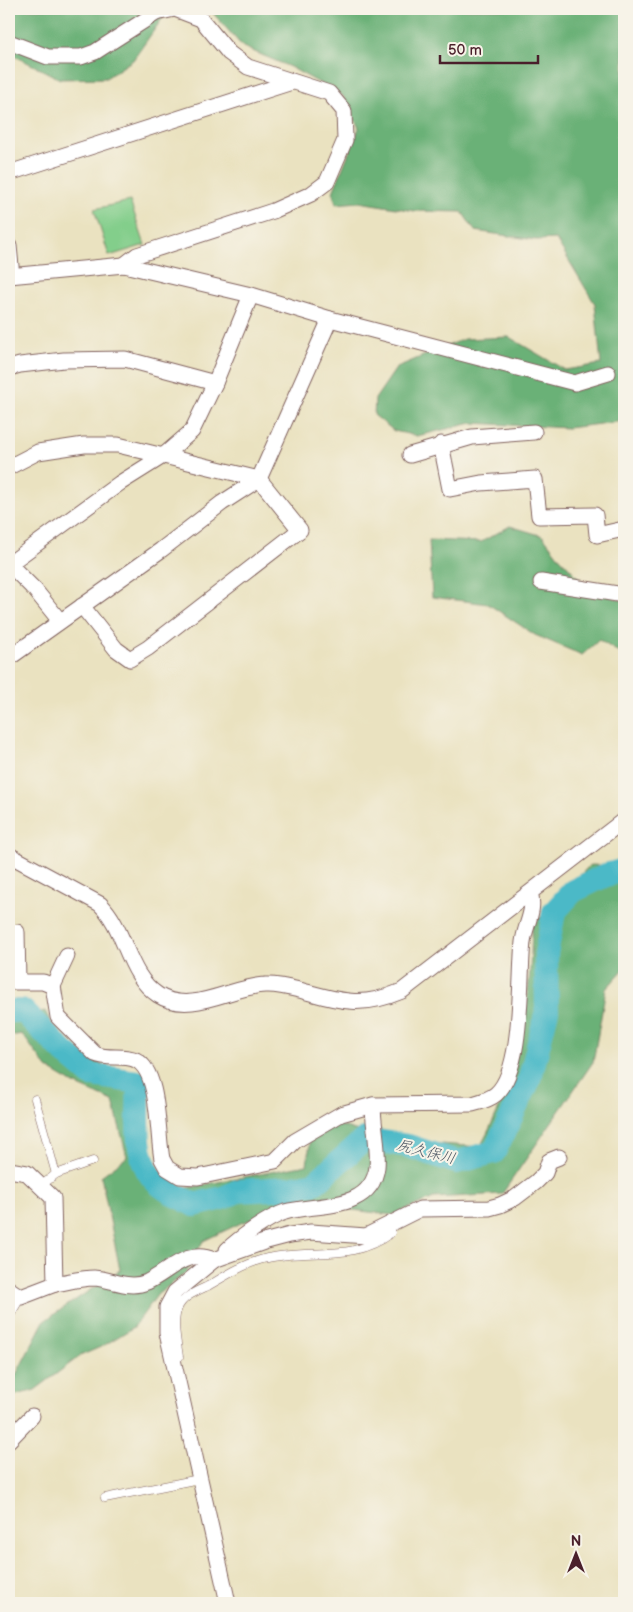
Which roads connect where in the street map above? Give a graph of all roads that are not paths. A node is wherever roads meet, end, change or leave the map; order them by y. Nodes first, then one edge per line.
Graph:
1 (9, 42) edge
2 (292, 82) junction
3 (9, 173) edge
4 (9, 246) edge
5 (124, 265) junction
6 (10, 276) edge
7 (251, 295) junction
8 (330, 319) junction
9 (9, 368) edge
10 (608, 373) dead end
11 (215, 383) junction
12 (534, 432) dead end
13 (441, 444) junction
14 (410, 455) dead end
15 (163, 456) junction
16 (9, 467) edge
17 (259, 479) junction
18 (624, 529) edge
19 (9, 564) edge
20 (542, 582) dead end
21 (624, 595) edge
22 (82, 606) junction
23 (60, 621) junction
24 (9, 658) edge
25 (624, 820) edge
26 (9, 855) edge
27 (530, 894) junction
28 (17, 932) dead end
29 (67, 956) dead end
30 (13, 982) edge
31 (53, 986) junction
32 (35, 1099) dead end
33 (373, 1105) junction
34 (559, 1157) dead end
35 (93, 1161) dead end
36 (9, 1170) edge
37 (56, 1174) junction
38 (42, 1185) junction
39 (390, 1224) junction
40 (217, 1258) junction
41 (55, 1284) junction
42 (15, 1293) edge
43 (9, 1317) edge
44 (176, 1376) junction
45 (32, 1416) dead end
46 (9, 1440) edge
47 (199, 1479) junction
48 (105, 1498) dead end
49 (228, 1603) edge

1 - 2 street
2 - 3 street
2 - 5 street
4 - 6 street
5 - 6 street
5 - 7 street
7 - 8 street
7 - 11 street
8 - 10 street
8 - 17 street
9 - 11 street
11 - 15 street
12 - 13 street
13 - 14 street
13 - 18 street
15 - 16 street
15 - 17 street
15 - 19 street
17 - 22 street
17 - 22 street
19 - 23 street
20 - 21 street
22 - 23 street
23 - 24 street
25 - 27 street
26 - 27 street
27 - 33 street
28 - 30 street
29 - 31 street
30 - 31 street
31 - 33 street
32 - 37 lane
33 - 40 street
34 - 39 street
35 - 37 lane
36 - 38 street
37 - 38 lane
38 - 41 street
39 - 40 street
39 - 44 lane
40 - 41 street
40 - 44 street
41 - 42 street
42 - 43 lane
44 - 47 street
45 - 46 street
47 - 48 lane
47 - 49 street

